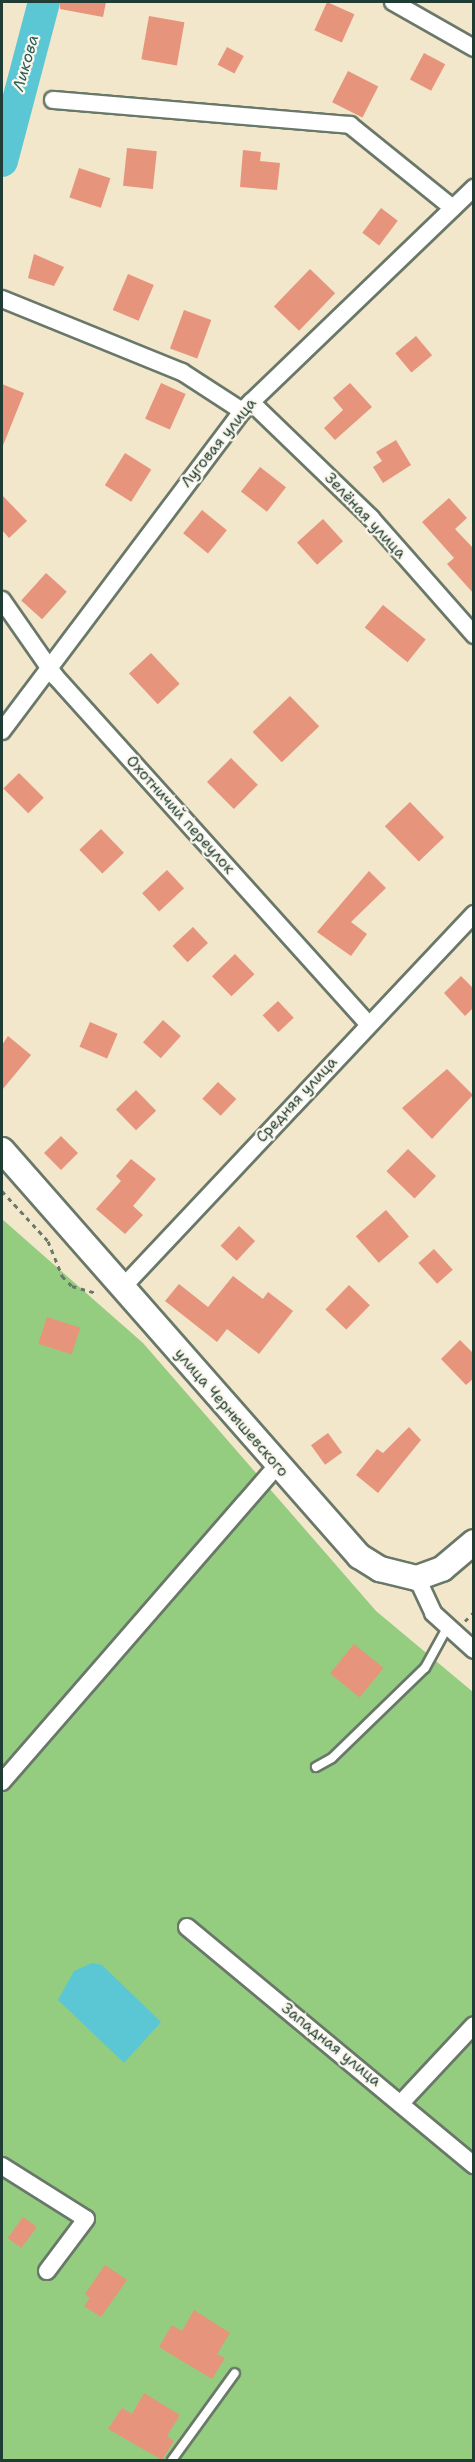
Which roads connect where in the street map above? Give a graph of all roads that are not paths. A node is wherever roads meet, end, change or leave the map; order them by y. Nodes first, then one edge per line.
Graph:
1 (393, 2) edge
2 (474, 48) edge
3 (53, 100) dead end
4 (474, 188) edge
5 (453, 208) junction
6 (2, 299) edge
7 (246, 407) junction
8 (2, 600) edge
9 (474, 635) edge
10 (49, 664) junction
11 (2, 731) edge
12 (474, 914) edge
13 (368, 1024) junction
14 (2, 1150) edge
15 (122, 1288) junction
16 (277, 1467) junction
17 (474, 1542) edge
18 (417, 1578) junction
19 (447, 1628) junction
20 (474, 1650) edge
21 (316, 1767) dead end
22 (2, 1782) edge
23 (188, 1927) dead end
24 (474, 2025) edge
25 (402, 2102) junction
26 (474, 2165) edge
27 (2, 2166) edge
28 (46, 2271) dead end
29 (235, 2373) dead end
30 (172, 2460) edge

1 - 2 street
3 - 5 street
4 - 5 street, Луговая улица
5 - 7 street, Луговая улица
6 - 7 street, Зелёная улица
7 - 9 street, Зелёная улица
7 - 10 street, Луговая улица
8 - 10 street, Охотничий переулок
10 - 11 street, Луговая улица
10 - 13 street, Охотничий переулок
12 - 13 street, Средняя улица
13 - 15 street, Средняя улица
14 - 15 street, улица Чернышевского
15 - 16 street, улица Чернышевского
16 - 18 street, улица Чернышевского
16 - 22 street
17 - 18 street
18 - 19 street
19 - 20 street
19 - 21 lane
23 - 25 street, Западная улица
24 - 25 street
25 - 26 street, Западная улица
27 - 28 street
29 - 30 lane

